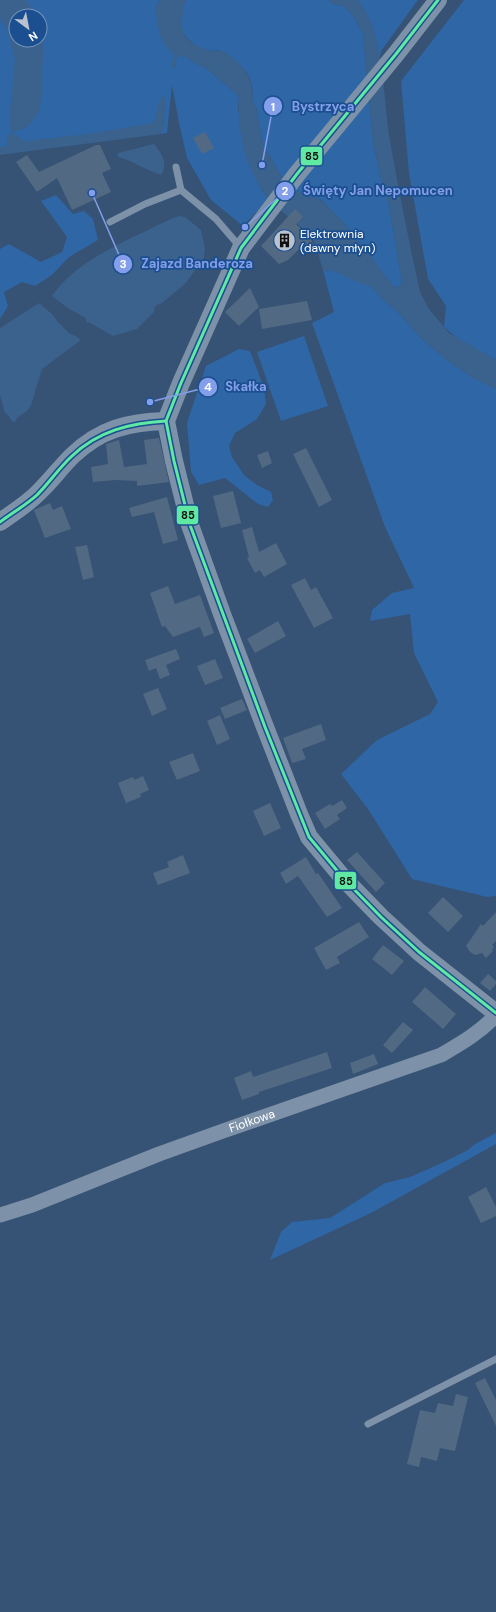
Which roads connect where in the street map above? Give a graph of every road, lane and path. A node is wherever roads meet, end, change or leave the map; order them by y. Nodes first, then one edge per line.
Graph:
1 (438, 0) edge
2 (176, 167) dead end
3 (182, 190) junction
4 (110, 222) dead end
5 (241, 248) junction
6 (166, 422) junction
7 (0, 522) edge
8 (496, 1014) edge
9 (0, 1215) edge
10 (496, 1359) edge
11 (368, 1424) dead end

1 - 5 street
2 - 3 lane
3 - 4 lane
3 - 5 lane
5 - 6 street
6 - 7 street
6 - 8 street
8 - 9 street, Fiołkowa
10 - 11 lane

